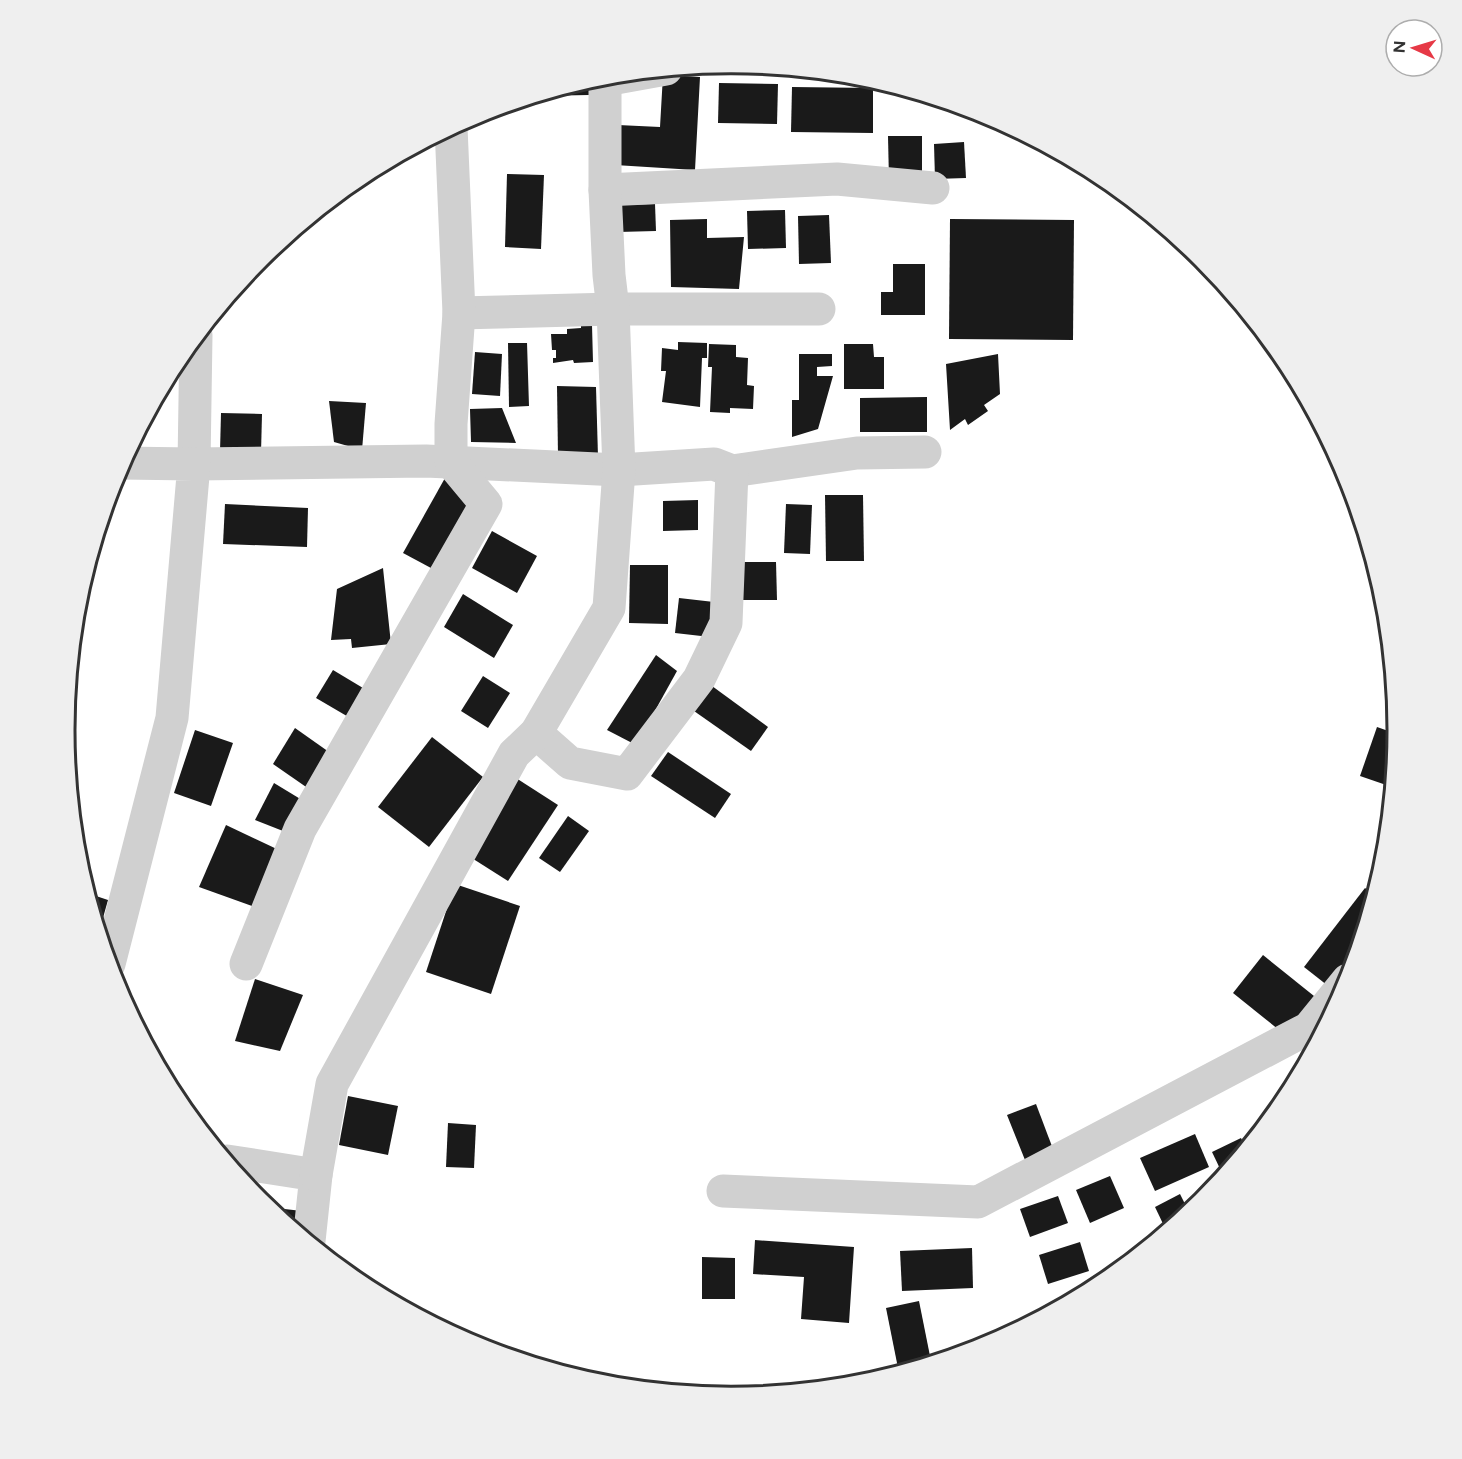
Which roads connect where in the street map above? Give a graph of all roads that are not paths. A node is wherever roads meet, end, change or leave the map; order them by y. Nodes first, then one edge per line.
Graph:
1 (605, 86) edge
2 (451, 136) edge
3 (933, 188) dead end
4 (605, 190) junction
5 (613, 309) junction
6 (819, 309) dead end
7 (459, 313) junction
8 (196, 351) edge
9 (925, 452) dead end
10 (451, 462) junction
11 (132, 463) edge
12 (194, 464) junction
13 (619, 470) junction
14 (732, 471) junction
15 (536, 734) junction
16 (113, 948) edge
17 (246, 964) dead end
18 (1324, 1010) edge
19 (239, 1163) edge
20 (316, 1175) junction
21 (723, 1191) dead end
22 (310, 1233) edge

1 - 4 street
2 - 7 street
3 - 4 street
4 - 5 street
5 - 6 street
5 - 7 street
5 - 13 street
7 - 10 street
8 - 12 street
9 - 14 street
10 - 12 street
10 - 13 street
10 - 17 street
11 - 12 street
12 - 16 street
13 - 14 street
13 - 15 street
14 - 15 street
15 - 20 street
18 - 21 street
19 - 20 street
20 - 22 street

